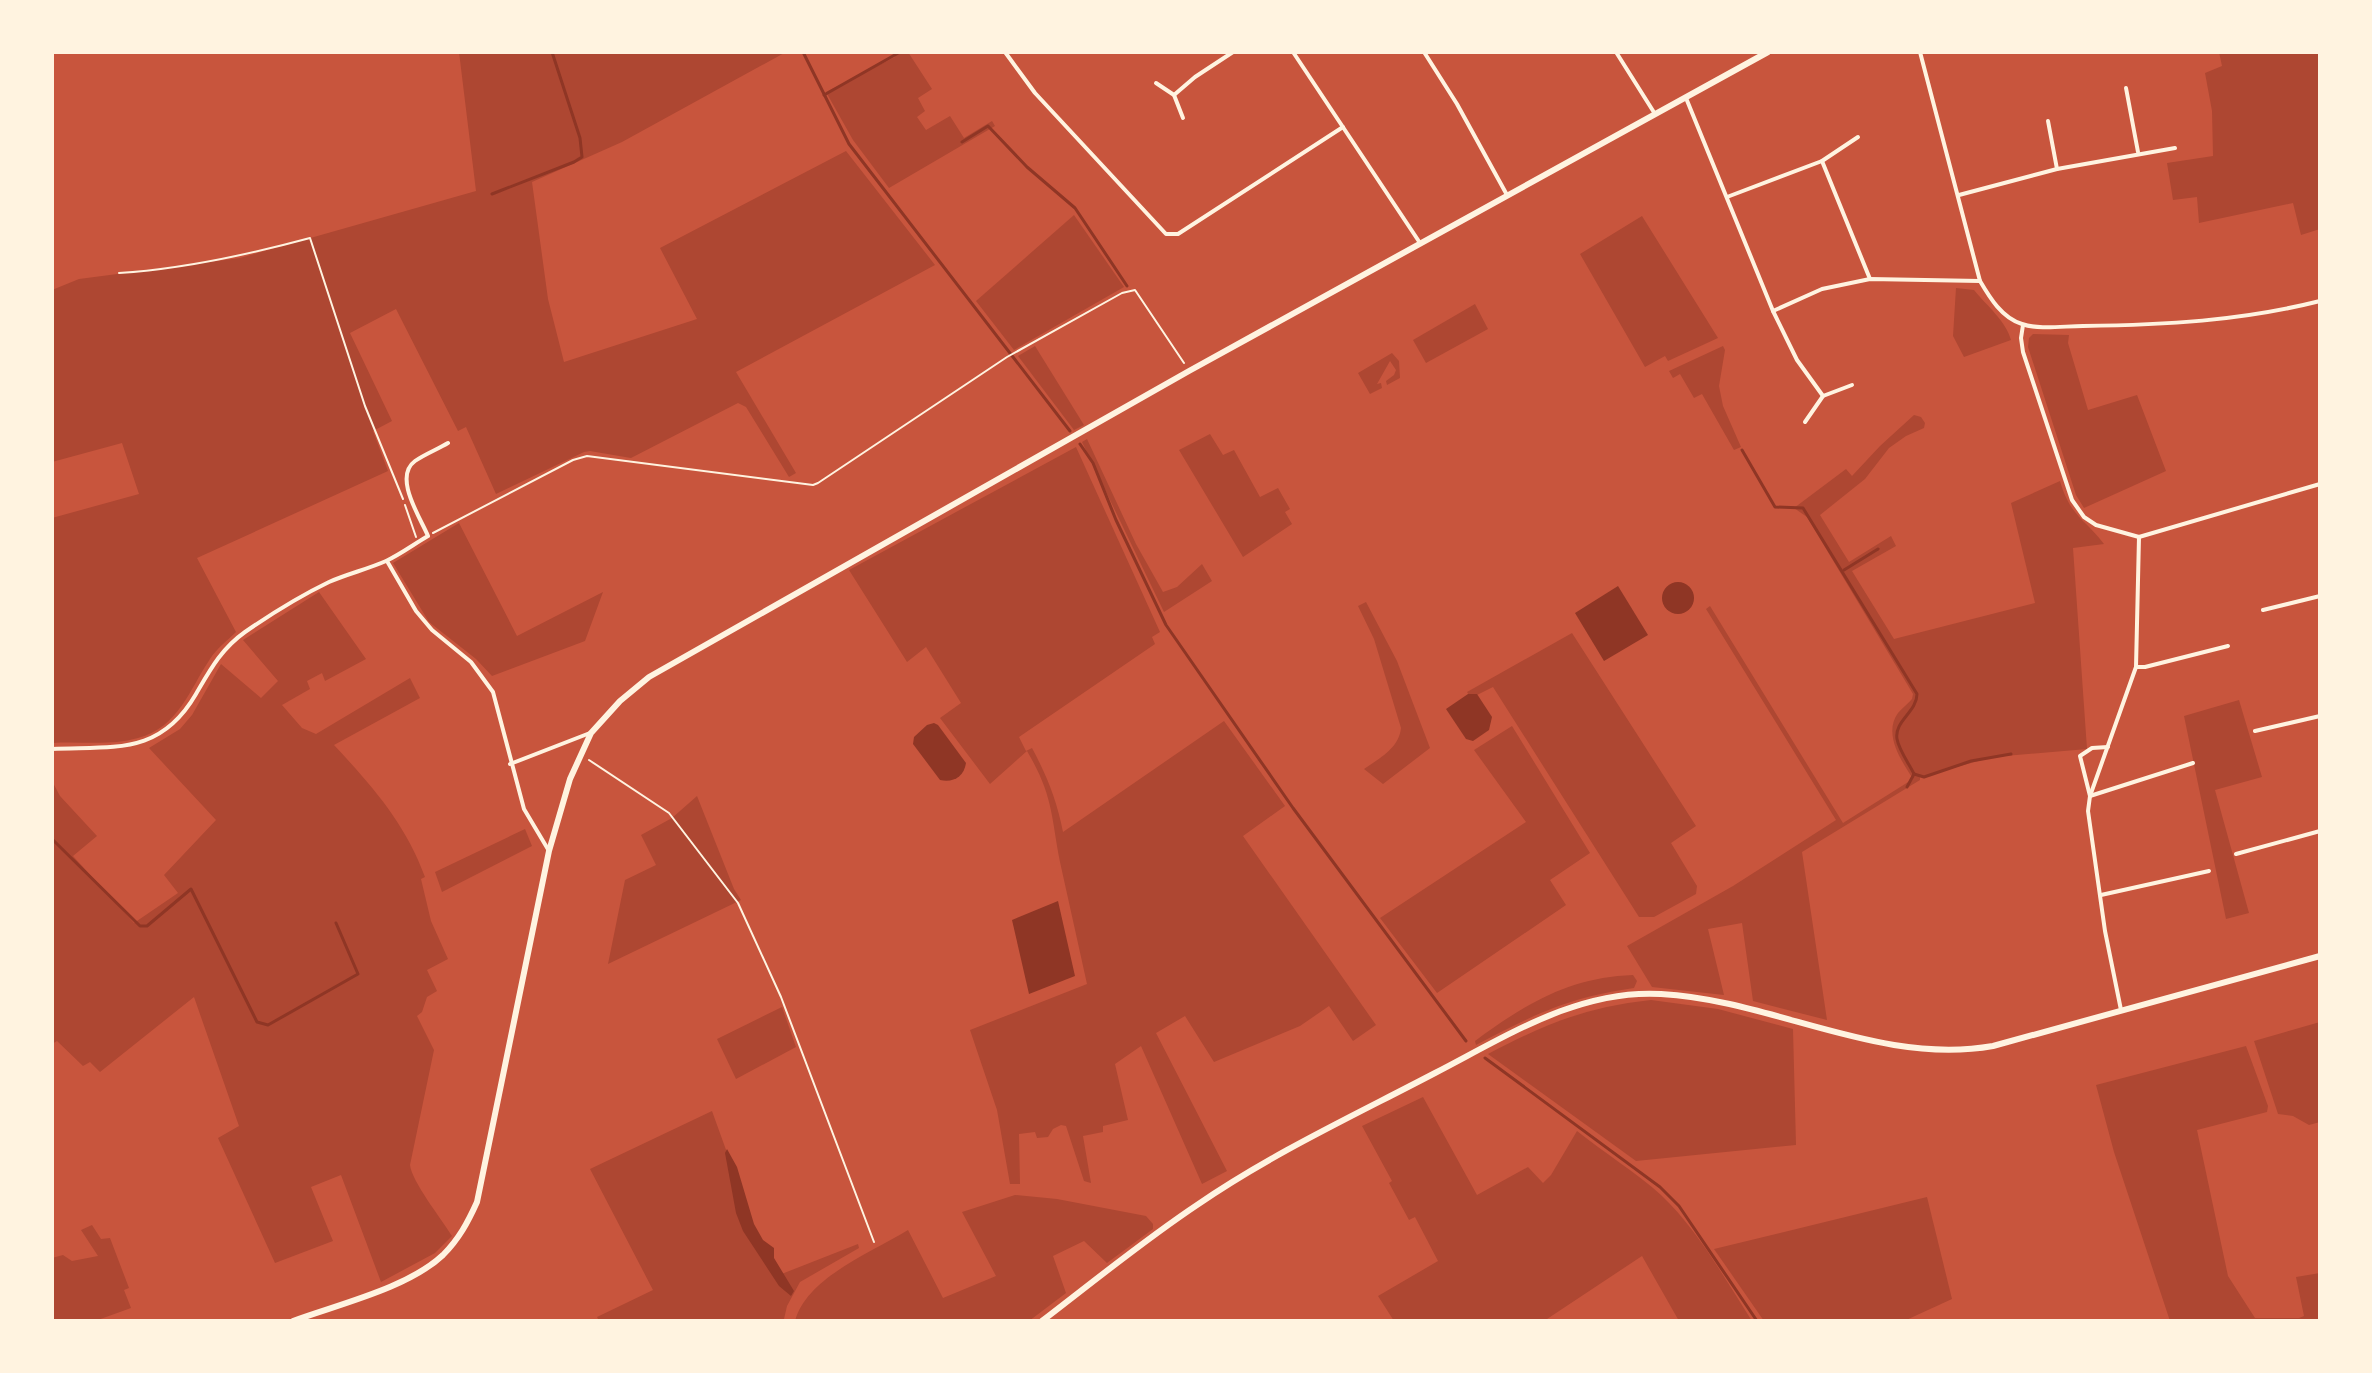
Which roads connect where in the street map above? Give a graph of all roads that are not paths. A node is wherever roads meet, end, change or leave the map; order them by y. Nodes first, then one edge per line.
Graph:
1 (1005, 52) edge
2 (1233, 52) edge
3 (1293, 52) edge
4 (1424, 52) edge
5 (1616, 52) edge
6 (1768, 52) edge
7 (1920, 52) edge
8 (1156, 83) dead end
9 (2126, 88) dead end
10 (1174, 95) junction
11 (1686, 98) junction
12 (1656, 114) junction
13 (1183, 118) dead end
14 (2048, 121) dead end
15 (1343, 127) junction
16 (1858, 137) dead end
17 (2175, 148) dead end
18 (2138, 153) junction
19 (1822, 161) junction
20 (2057, 169) junction
21 (1958, 195) junction
22 (1508, 197) junction
23 (1727, 197) junction
24 (1421, 245) junction
25 (1870, 279) junction
26 (1980, 281) junction
27 (2320, 301) edge
28 (1773, 311) junction
29 (2023, 325) junction
30 (1852, 385) dead end
31 (1823, 396) junction
32 (1805, 422) dead end
33 (448, 443) dead end
34 (2320, 484) edge
35 (2139, 537) junction
36 (387, 561) junction
37 (2320, 596) edge
38 (2263, 610) dead end
39 (2228, 646) dead end
40 (2136, 667) junction
41 (2320, 716) edge
42 (2255, 731) dead end
43 (591, 733) junction
44 (2108, 747) junction
45 (52, 749) edge
46 (2193, 763) dead end
47 (510, 764) junction
48 (2090, 796) junction
49 (2320, 831) edge
50 (549, 851) junction
51 (2236, 854) dead end
52 (2209, 871) dead end
53 (2101, 895) junction
54 (2320, 956) edge
55 (2121, 1010) junction
56 (293, 1321) edge
57 (1042, 1321) edge

1 - 15 street
2 - 10 street
3 - 15 street
4 - 22 street
5 - 12 street
6 - 11 street
7 - 21 street
8 - 10 street
9 - 18 street
10 - 13 street
11 - 12 street
11 - 23 street
12 - 22 street
14 - 20 street
15 - 24 street
16 - 19 street
17 - 18 street
18 - 20 street
19 - 23 street
19 - 25 street
20 - 21 street
21 - 26 street
22 - 24 street
23 - 28 street
24 - 43 street
25 - 26 street
25 - 28 street
26 - 29 street
27 - 29 street
28 - 31 street
29 - 35 street
30 - 31 street
31 - 32 street
33 - 36 street
34 - 35 street
35 - 40 street
36 - 45 street
36 - 47 street
37 - 38 street
39 - 40 street
40 - 44 street
41 - 42 street
43 - 47 street
43 - 50 street
44 - 48 street
44 - 48 street
46 - 48 street
47 - 50 street
48 - 53 street
49 - 51 street
50 - 56 street
52 - 53 street
53 - 55 street
54 - 55 street
55 - 57 street

